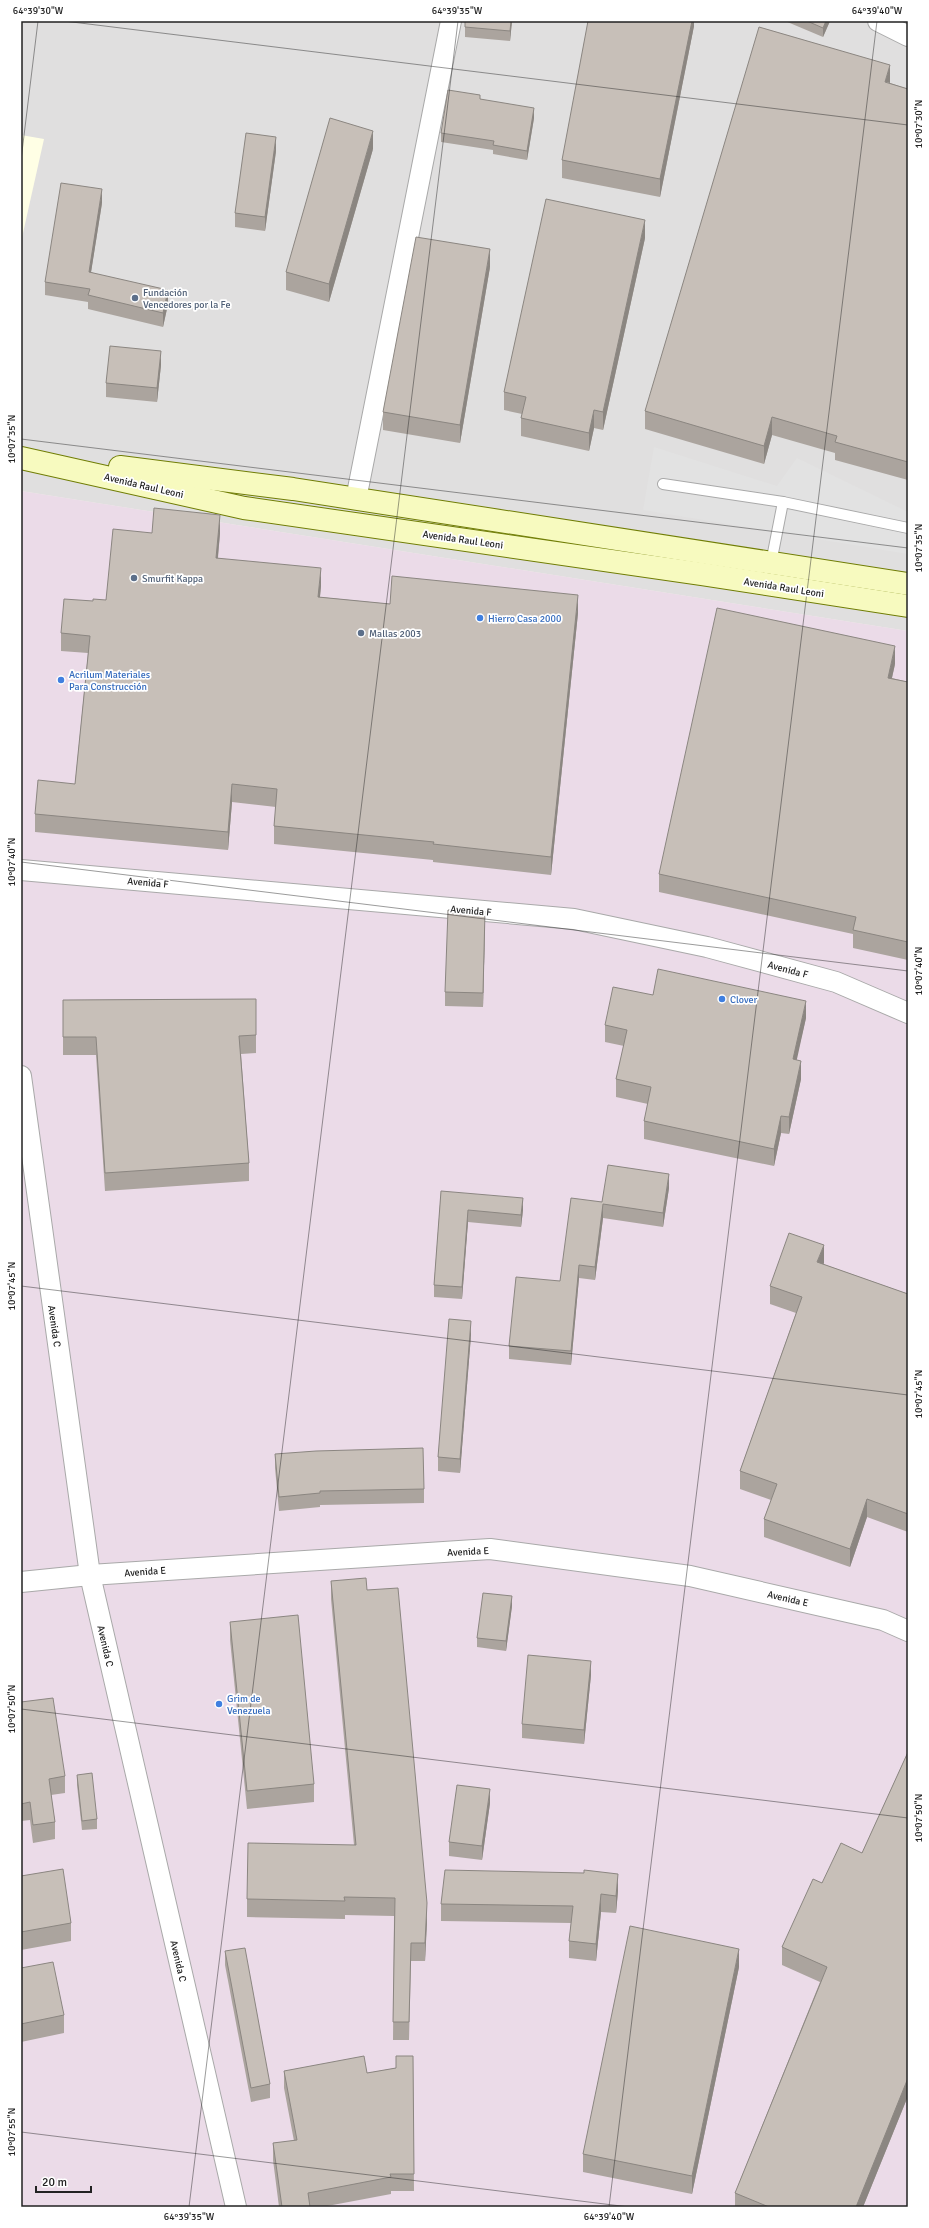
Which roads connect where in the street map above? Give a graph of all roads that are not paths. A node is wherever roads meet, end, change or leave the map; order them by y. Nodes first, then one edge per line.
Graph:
1 (451, 21) edge
2 (878, 21) edge
3 (908, 36) edge
4 (21, 456) edge
5 (663, 484) dead end
6 (356, 499) junction
7 (783, 502) junction
8 (908, 528) edge
9 (771, 564) junction
10 (908, 584) edge
11 (908, 606) edge
12 (21, 870) edge
13 (908, 1012) edge
14 (21, 1076) edge
15 (90, 1575) junction
16 (21, 1582) edge
17 (908, 1631) edge
18 (236, 2207) edge

1 - 6 street
2 - 3 street
4 - 6 main road, Avenida Raul Leoni
4 - 11 main road, Avenida Raul Leoni
5 - 7 lane
6 - 9 main road, Avenida Raul Leoni
7 - 8 lane
7 - 9 lane
9 - 10 main road, Avenida Raul Leoni
12 - 13 street, Avenida F
14 - 15 street, Avenida C
15 - 16 street, Avenida E
15 - 17 street, Avenida E
15 - 18 street, Avenida C

